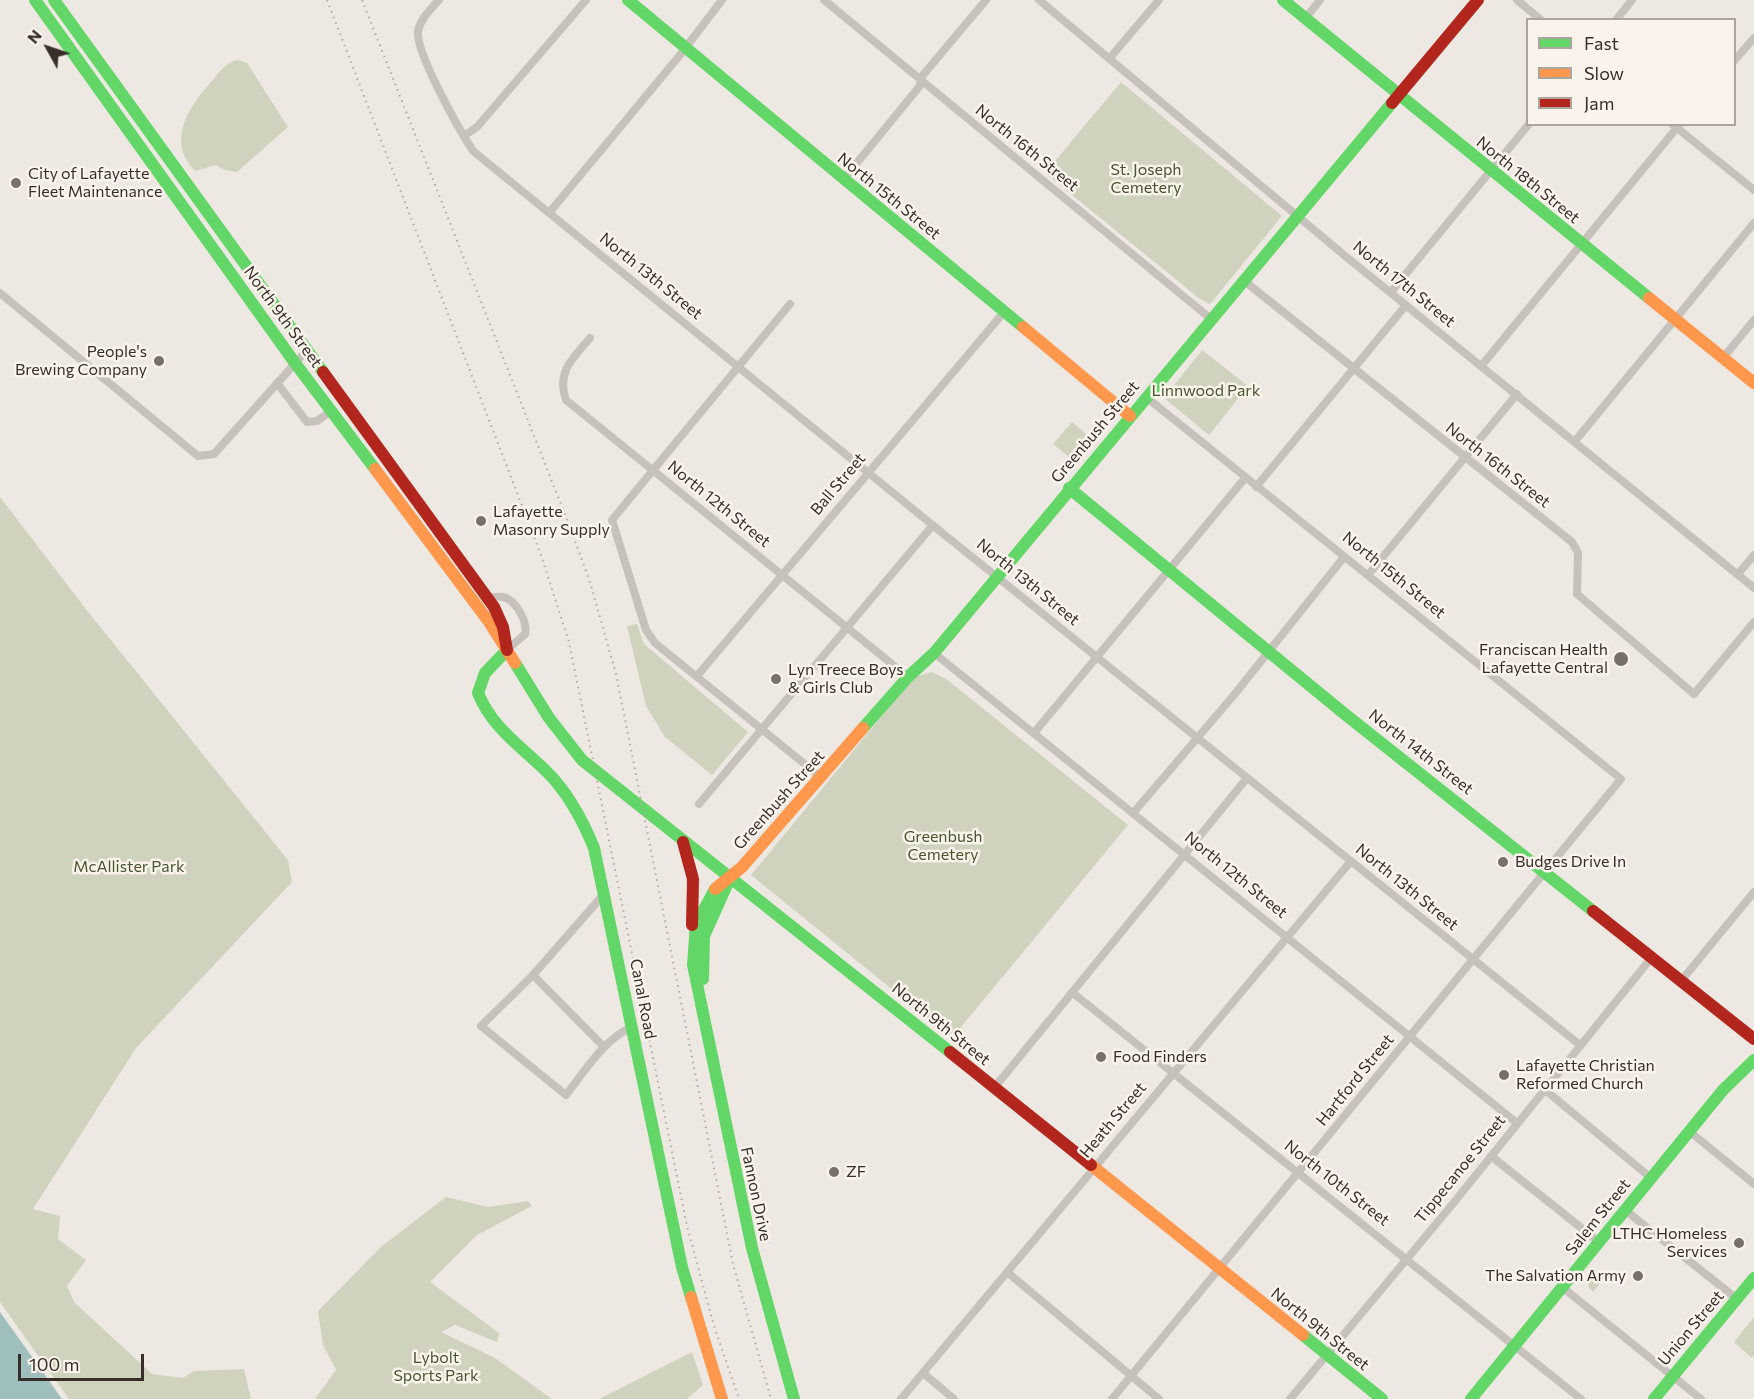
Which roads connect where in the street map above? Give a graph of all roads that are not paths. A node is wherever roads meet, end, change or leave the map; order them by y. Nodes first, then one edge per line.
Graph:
1 (35, 0) edge
2 (54, 0) edge
3 (439, 0) edge
4 (586, 0) edge
5 (628, 0) edge
6 (722, 0) edge
7 (824, 0) edge
8 (986, 0) edge
9 (1039, 0) edge
10 (1159, 0) edge
11 (1283, 0) edge
12 (1320, 0) edge
13 (1478, 0) edge
14 (1517, 0) edge
15 (1632, 0) edge
16 (1539, 18) edge
17 (1618, 18) edge
18 (1305, 19) junction
19 (1754, 38) edge
20 (685, 47) junction
21 (1109, 59) junction
22 (1736, 59) edge
23 (921, 81) junction
24 (1398, 95) junction
25 (1527, 126) edge
26 (1676, 126) edge
27 (464, 136) junction
28 (1491, 171) junction
29 (843, 180) junction
30 (1754, 190) edge
31 (549, 213) junction
32 (1297, 216) junction
33 (1754, 223) edge
34 (1582, 245) junction
35 (1243, 280) junction
36 (1391, 292) junction
37 (0, 293) edge
38 (790, 304) dead end
39 (1406, 305) junction
40 (1004, 312) junction
41 (1675, 318) junction
42 (1211, 319) junction
43 (1754, 320) edge
44 (590, 338) dead end
45 (307, 350) junction
46 (1723, 358) junction
47 (295, 363) junction
48 (1482, 365) junction
49 (737, 366) junction
50 (1353, 370) junction
51 (277, 383) junction
52 (1754, 383) edge
53 (1517, 393) junction
54 (1146, 397) junction
55 (331, 411) junction
56 (1130, 416) junction
57 (1576, 440) junction
58 (1464, 458) junction
59 (651, 469) junction
60 (868, 472) junction
61 (1245, 478) junction
62 (1256, 487) junction
63 (1070, 488) junction
64 (933, 525) junction
65 (1754, 555) edge
66 (1344, 557) junction
67 (1169, 570) junction
68 (782, 574) junction
69 (1738, 574) junction
70 (1368, 575) junction
71 (996, 576) junction
72 (1754, 588) edge
73 (488, 598) junction
74 (1754, 622) edge
75 (847, 627) junction
76 (507, 650) junction
77 (1269, 651) junction
78 (934, 652) junction
79 (1096, 656) junction
80 (697, 676) junction
81 (908, 677) junction
82 (762, 728) junction
83 (1034, 733) junction
84 (1198, 738) junction
85 (822, 778) junction
86 (1247, 778) junction
87 (1621, 779) joint
88 (699, 804) dead end
89 (1134, 812) junction
90 (683, 841) junction
91 (1186, 855) junction
92 (1351, 861) junction
93 (1545, 871) junction
94 (730, 878) junction
95 (1754, 892) edge
96 (604, 894) junction
97 (692, 935) junction
98 (1287, 935) junction
99 (1652, 957) junction
100 (1472, 958) junction
101 (533, 975) junction
102 (1681, 981) junction
103 (700, 992) junction
104 (1073, 993) junction
105 (632, 1027) junction
106 (1411, 1035) junction
107 (1754, 1039) edge
108 (1580, 1045) junction
109 (604, 1047) junction
110 (1754, 1060) edge
111 (1173, 1073) junction
112 (995, 1087) junction
113 (1544, 1089) junction
114 (1517, 1123) junction
115 (1689, 1131) junction
116 (1491, 1156) junction
117 (1093, 1166) junction
118 (1299, 1172) junction
119 (1651, 1178) junction
120 (1754, 1184) edge
121 (1625, 1210) junction
122 (1599, 1242) junction
123 (1407, 1258) junction
124 (1219, 1268) junction
125 (1007, 1272) junction
126 (1754, 1278) edge
127 (1562, 1287) junction
128 (1737, 1299) junction
129 (1515, 1344) junction
130 (1326, 1356) junction
131 (923, 1373) junction
132 (1131, 1376) junction
133 (1672, 1376) junction
134 (722, 1399) edge
135 (794, 1399) edge
136 (901, 1399) edge
137 (954, 1399) edge
138 (1112, 1399) edge
139 (1159, 1399) edge
140 (1290, 1399) edge
141 (1382, 1399) edge
142 (1471, 1399) edge
143 (1581, 1399) edge
144 (1654, 1399) edge
145 (1701, 1399) edge

1 - 47 main road, North 9th Street
2 - 45 main road, North 9th Street
3 - 27 street, North 13th Street
4 - 27 street
5 - 20 main road, North 15th Street
6 - 20 street
7 - 23 street, North 16th Street
8 - 23 street
9 - 21 street, North 17th Street
10 - 21 street
11 - 18 main road, North 18th Street
12 - 18 street
13 - 24 main road, Greenbush Street
14 - 16 street
15 - 17 street
18 - 24 main road, North 18th Street
19 - 22 street
20 - 29 main road, North 15th Street
20 - 31 street
21 - 32 street, North 17th Street
23 - 29 street
23 - 42 street, North 16th Street
24 - 28 main road, North 18th Street
24 - 32 main road, Greenbush Street
25 - 28 street
26 - 30 street
26 - 34 street
27 - 31 street, North 13th Street
28 - 34 main road, North 18th Street
28 - 36 street
29 - 40 main road, North 15th Street
31 - 49 street, North 13th Street
32 - 35 main road, Greenbush Street
32 - 36 street, North 17th Street
33 - 41 street
34 - 41 main road, North 18th Street
34 - 48 street
35 - 42 main road, Greenbush Street
35 - 50 street, North 16th Street
36 - 39 street, North 17th Street
37 - 51 street
38 - 49 street
39 - 48 street, North 17th Street
39 - 50 street
40 - 56 main road, North 15th Street
40 - 60 street, Ball Street
41 - 46 main road, North 18th Street
41 - 57 street
42 - 54 main road, Greenbush Street
43 - 46 street
44 - 59 street, North 12th Street
45 - 47 street
45 - 73 main road, North 9th Street
46 - 52 main road, North 18th Street
47 - 51 street
47 - 55 main road, North 9th Street
48 - 53 street, North 17th Street
49 - 59 street
49 - 60 street, North 13th Street
50 - 58 street, North 16th Street
50 - 62 street
51 - 55 street
53 - 57 street, North 17th Street
53 - 58 street
54 - 56 main road, Greenbush Street
54 - 61 street, North 15th Street
55 - 76 main road, North 9th Street
56 - 63 main road, Greenbush Street
57 - 69 street, North 17th Street
58 - 70 street
58 - 74 street, North 16th Street
59 - 68 street, North 12th Street
59 - 80 street
60 - 64 street, North 13th Street
60 - 68 street, Ball Street
61 - 62 street, North 15th Street
61 - 67 street
62 - 66 street, North 15th Street
63 - 67 main road, North 14th Street
63 - 71 main road, Greenbush Street
64 - 71 street, North 13th Street
64 - 75 street
65 - 69 street
66 - 70 street, North 15th Street
66 - 77 street
67 - 77 main road, North 14th Street
67 - 79 street
68 - 75 street, North 12th Street
68 - 80 street, Ball Street
69 - 72 street, North 17th Street
70 - 87 street, North 15th Street
71 - 78 main road, Greenbush Street
71 - 79 street, North 13th Street
73 - 76 main road, North 9th Street
73 - 76 street
75 - 81 street, North 12th Street
75 - 82 street
76 - 90 main road, North 9th Street
76 - 96 main road, Canal Road
77 - 84 street
77 - 93 main road, North 14th Street
78 - 81 main road, Greenbush Street
78 - 83 street, North 12th Street
79 - 83 street
79 - 84 street, North 13th Street
80 - 82 street
81 - 85 main road, Greenbush Street
82 - 85 street
82 - 88 street
83 - 89 street, North 12th Street
84 - 86 street, North 13th Street
84 - 89 street
85 - 94 main road, Greenbush Street
86 - 91 street
86 - 92 street, North 13th Street
87 - 93 street, Hartford Street
89 - 91 street, North 12th Street
90 - 94 main road, North 9th Street
90 - 97 main road
91 - 98 street, North 12th Street
91 - 104 street
92 - 98 street, Heath Street
92 - 100 street, North 13th Street
93 - 99 main road, North 14th Street
93 - 100 street, Hartford Street
94 - 97 main road, Fannon Drive
94 - 103 main road, Fannon Drive
94 - 112 main road, North 9th Street
95 - 102 street
96 - 101 street
96 - 105 main road, Canal Road
97 - 103 main road, Fannon Drive
98 - 106 street, North 12th Street
98 - 111 street, Heath Street
99 - 102 main road, North 14th Street
99 - 108 street, Tippecanoe Street
100 - 106 street, Hartford Street
100 - 108 street, North 13th Street
101 - 109 street
101 - 109 street
102 - 107 main road, North 14th Street
103 - 135 main road, Fannon Drive
104 - 111 street, North 10th Street
104 - 112 street
105 - 109 street
105 - 134 main road, Canal Road
106 - 114 street, North 12th Street
106 - 118 street, Hartford Street
108 - 113 street, Tippecanoe Street
110 - 115 main road, Salem Street
111 - 117 street, Heath Street
111 - 118 street, North 10th Street
112 - 117 main road, North 9th Street
113 - 114 street, Tippecanoe Street
113 - 119 street
114 - 116 street, Tippecanoe Street
115 - 119 main road, Salem Street
115 - 120 street
116 - 122 street
116 - 123 street, Tippecanoe Street
117 - 124 main road, North 9th Street
117 - 125 street, Heath Street
118 - 123 street, North 10th Street
118 - 124 street, Hartford Street
119 - 121 main road, Salem Street
121 - 122 main road, Salem Street
121 - 128 street
122 - 127 main road, Salem Street
123 - 129 street, North 10th Street
123 - 130 street, Tippecanoe Street
124 - 130 main road, North 9th Street
124 - 132 street, Hartford Street
125 - 131 street, Heath Street
125 - 132 street
126 - 128 main road, Union Street
127 - 129 main road, Salem Street
127 - 133 street
128 - 133 main road, Union Street
129 - 142 main road, Salem Street
129 - 143 street, North 10th Street
130 - 140 street, Tippecanoe Street
130 - 141 main road, North 9th Street
131 - 136 street, Heath Street
131 - 137 street
132 - 138 street, Hartford Street
132 - 139 street
133 - 144 main road, Union Street
133 - 145 street

